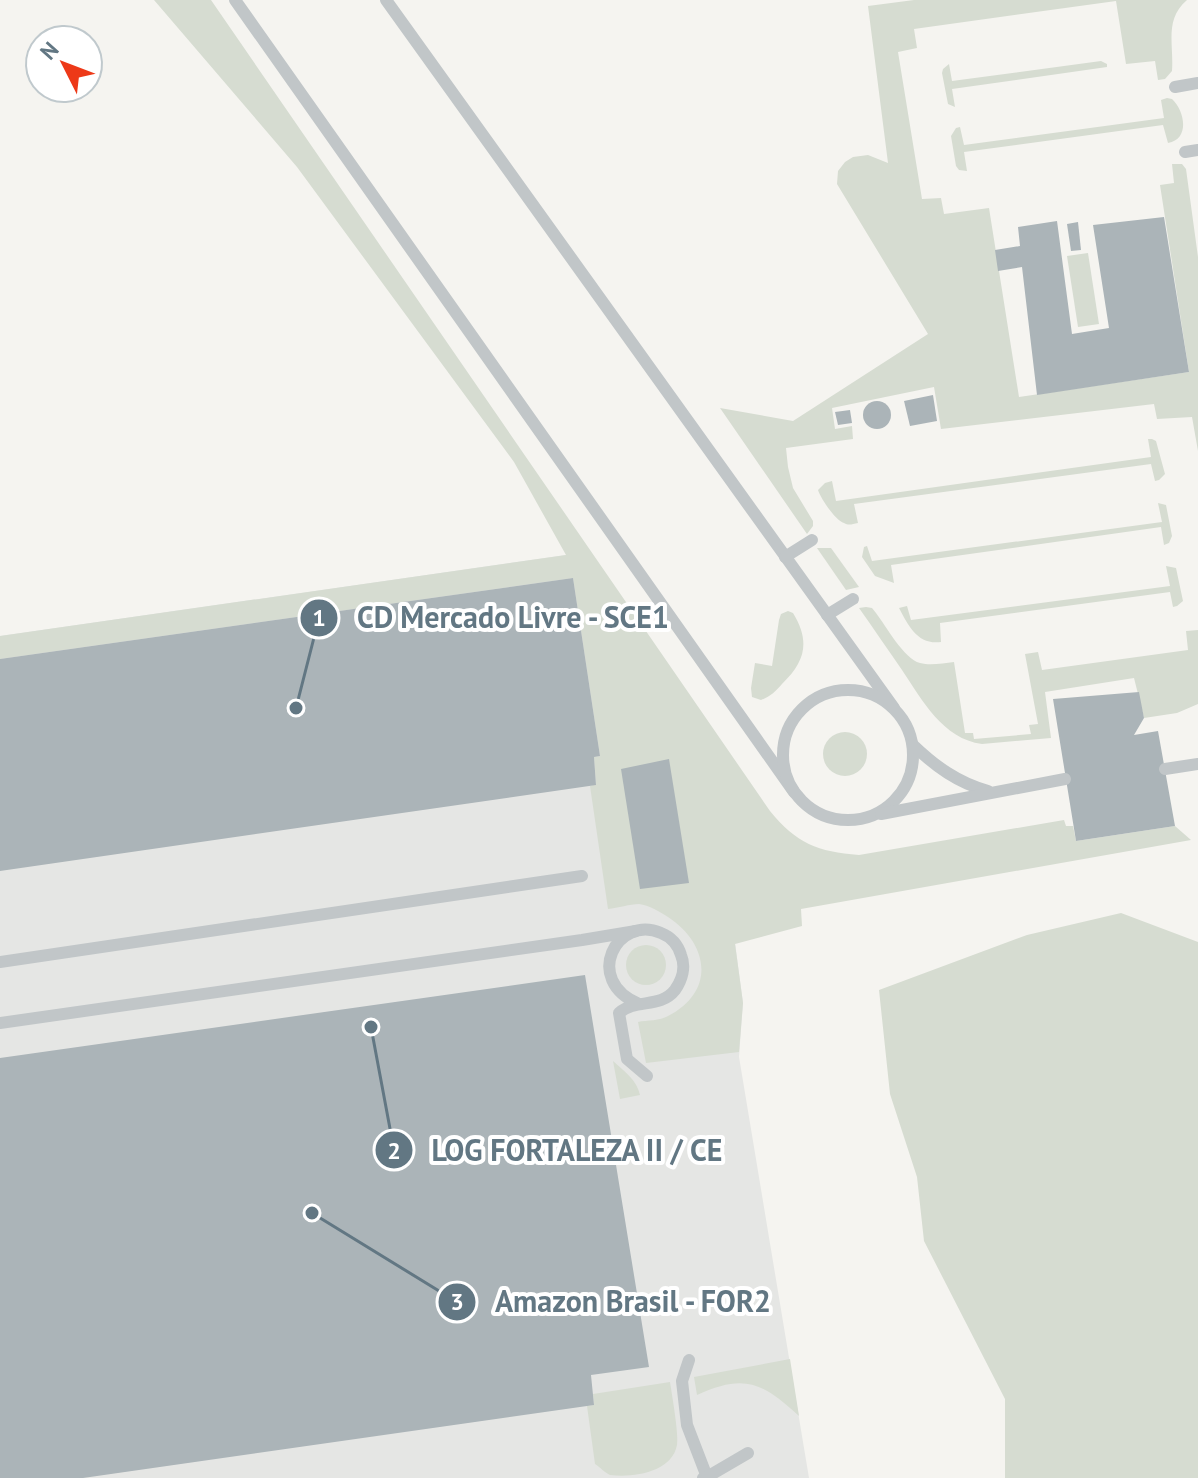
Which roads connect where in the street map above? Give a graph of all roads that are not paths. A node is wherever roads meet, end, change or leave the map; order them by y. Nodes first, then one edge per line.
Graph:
1 (235, 0) edge
2 (386, 0) edge
3 (1198, 81) edge
4 (1175, 87) dead end
5 (812, 540) dead end
6 (785, 557) junction
7 (853, 599) dead end
8 (827, 615) junction
9 (894, 708) junction
10 (913, 745) junction
11 (1198, 764) edge
12 (1165, 769) dead end
13 (1065, 779) dead end
14 (794, 792) junction
15 (991, 792) junction
16 (874, 815) junction
17 (582, 876) dead end
18 (636, 931) junction
19 (0, 962) edge
20 (639, 1004) junction
21 (0, 1023) edge
22 (647, 1076) dead end
23 (689, 1360) dead end
24 (748, 1453) dead end
25 (705, 1478) edge

1 - 14 lane
2 - 6 lane
3 - 4 lane
5 - 6 lane
6 - 8 lane
7 - 8 lane
8 - 9 lane
9 - 10 lane
9 - 14 lane
10 - 15 lane
10 - 16 lane
11 - 12 lane
13 - 15 lane
14 - 16 lane
15 - 16 lane
17 - 19 lane
18 - 20 lane
18 - 20 lane
18 - 21 lane
20 - 22 lane
23 - 25 lane
24 - 25 lane

